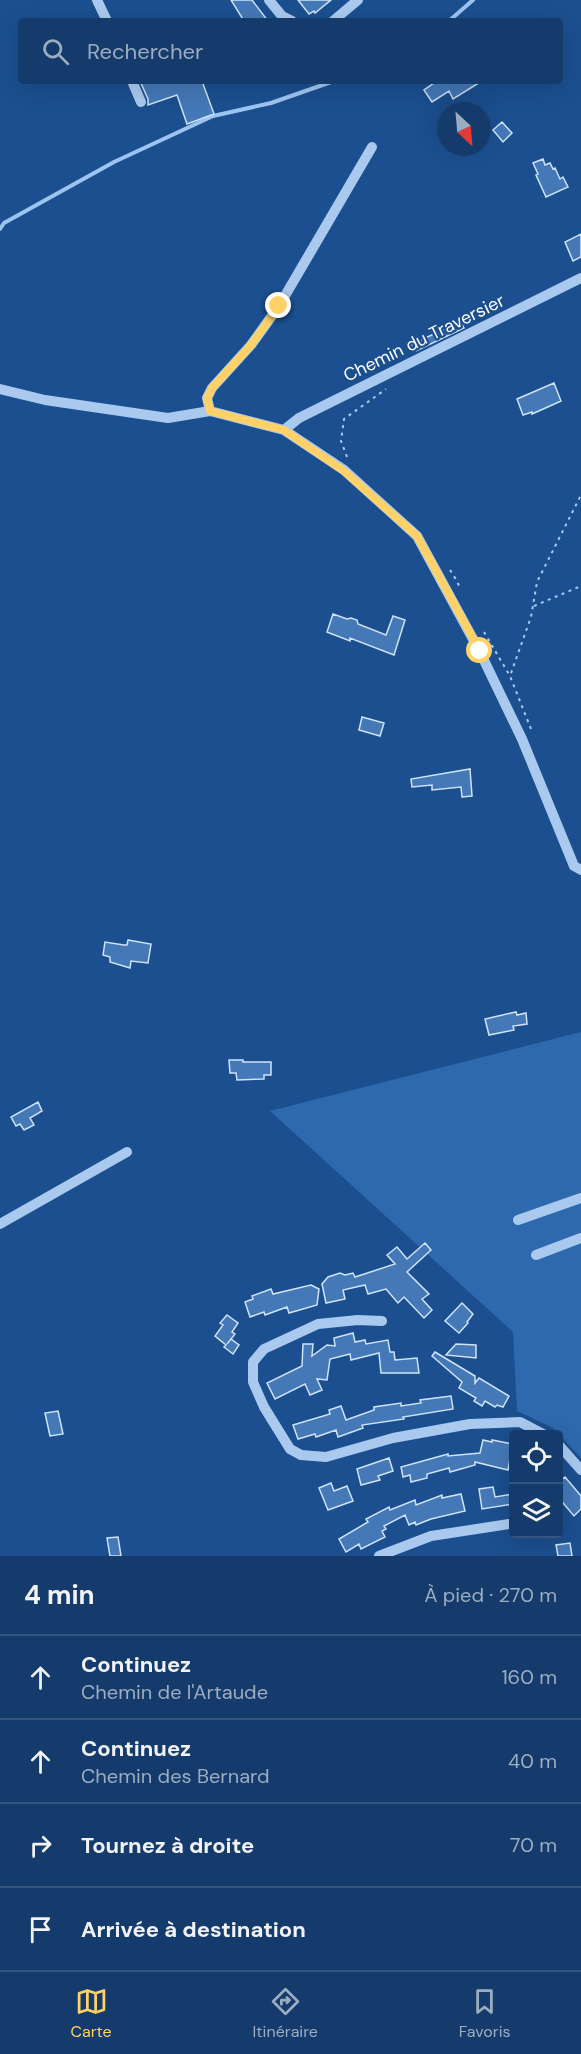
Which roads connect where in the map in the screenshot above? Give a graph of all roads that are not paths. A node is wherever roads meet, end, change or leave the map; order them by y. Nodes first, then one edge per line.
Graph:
1 (97, 0) edge
2 (269, 0) edge
3 (358, 0) edge
4 (106, 18) edge
5 (286, 18) edge
6 (337, 18) edge
7 (133, 84) edge
8 (141, 102) dead end
9 (372, 147) dead end
10 (581, 278) edge
11 (0, 389) edge
12 (210, 411) junction
13 (284, 430) junction
14 (581, 870) edge
15 (127, 1152) dead end
16 (581, 1198) edge
17 (518, 1220) dead end
18 (0, 1224) edge
19 (581, 1238) edge
20 (536, 1255) dead end
21 (382, 1321) dead end
22 (535, 1430) edge
23 (563, 1450) edge
24 (581, 1470) edge
25 (509, 1524) dead end
26 (379, 1556) edge

1 - 4 street
2 - 5 street
3 - 6 street
7 - 8 street
9 - 12 street
10 - 13 street, Chemin du Traversier
11 - 12 street
12 - 13 street
13 - 14 street
15 - 18 street
16 - 17 street
19 - 20 street
21 - 22 street
23 - 24 street
25 - 26 street

